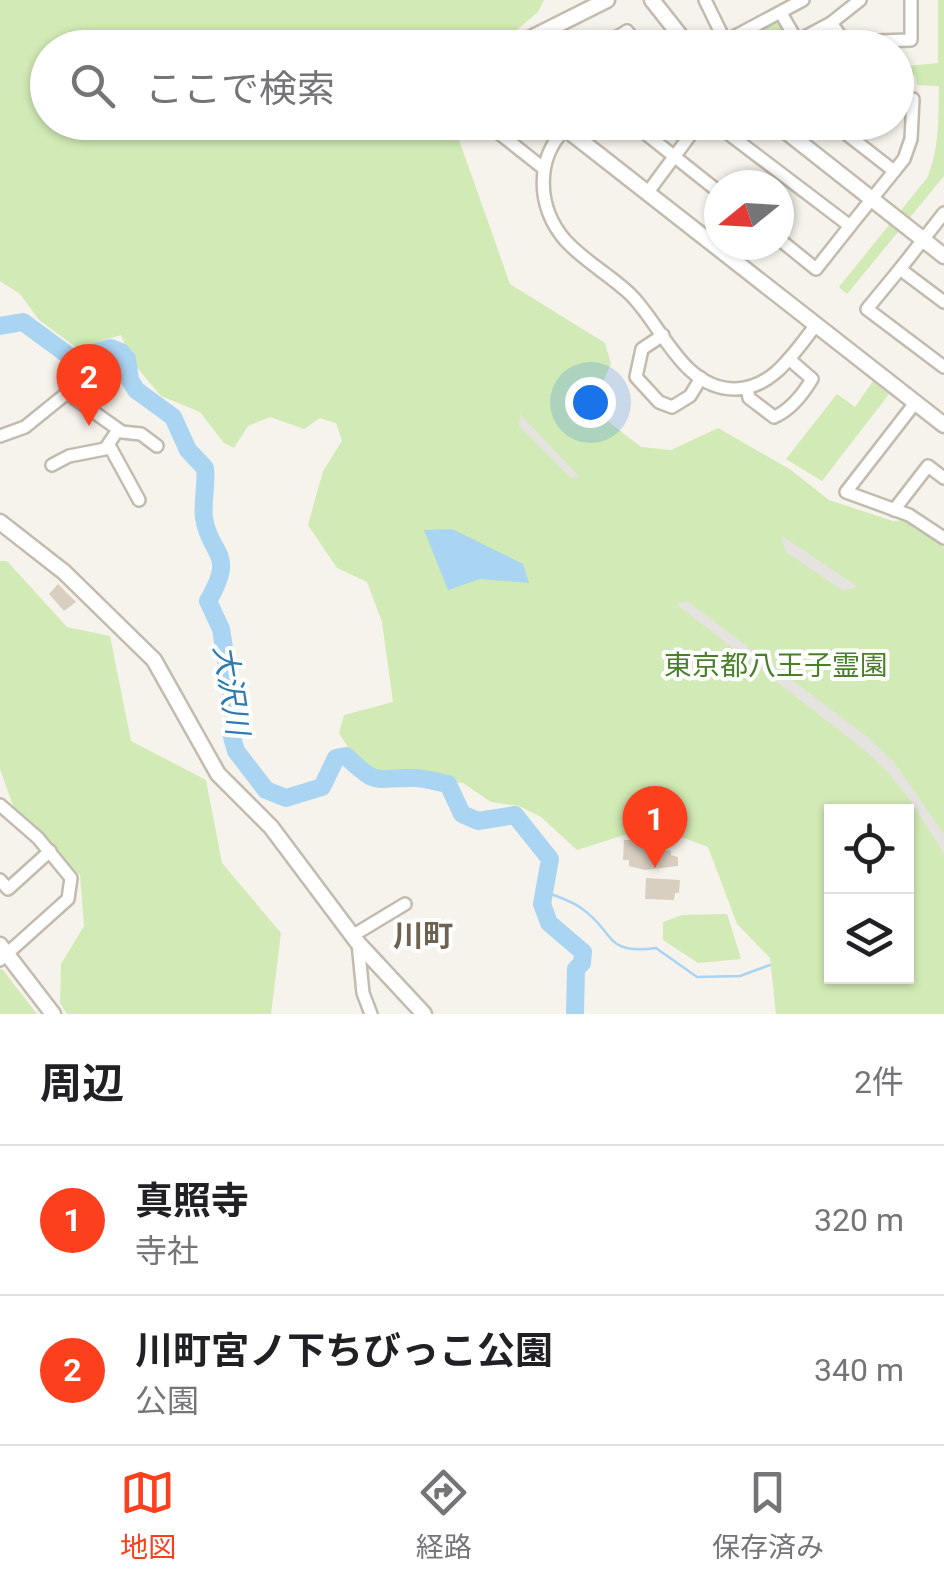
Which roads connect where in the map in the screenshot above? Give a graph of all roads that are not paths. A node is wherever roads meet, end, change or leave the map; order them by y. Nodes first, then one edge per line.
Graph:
1 (606, 0) edge
2 (652, 0) edge
3 (705, 0) edge
4 (803, 0) edge
5 (860, 0) edge
6 (910, 0) edge
7 (781, 13) junction
8 (831, 22) junction
9 (547, 30) edge
10 (676, 30) edge
11 (714, 30) edge
12 (746, 30) edge
13 (791, 30) edge
14 (817, 30) edge
15 (837, 30) edge
16 (911, 30) edge
17 (508, 140) edge
18 (554, 140) edge
19 (579, 140) edge
20 (654, 140) edge
21 (686, 140) edge
22 (737, 140) edge
23 (796, 140) edge
24 (855, 140) edge
25 (911, 140) edge
26 (674, 156) junction
27 (543, 168) junction
28 (894, 170) junction
29 (704, 180) edge
30 (648, 192) junction
31 (870, 200) junction
32 (944, 213) edge
33 (850, 226) junction
34 (923, 240) junction
35 (794, 251) edge
36 (944, 256) edge
37 (900, 269) junction
38 (944, 302) edge
39 (816, 325) junction
40 (663, 334) junction
41 (790, 360) junction
42 (944, 367) edge
43 (701, 378) junction
44 (746, 388) junction
45 (914, 403) junction
46 (944, 426) edge
47 (118, 430) junction
48 (0, 436) edge
49 (109, 445) junction
50 (157, 446) dead end
51 (52, 464) dead end
52 (944, 478) edge
53 (139, 500) dead end
54 (894, 510) junction
55 (0, 522) edge
56 (944, 538) edge
57 (0, 805) edge
58 (50, 851) junction
59 (0, 880) edge
60 (405, 904) dead end
61 (355, 940) junction
62 (2, 953) edge
63 (53, 1014) edge
64 (371, 1014) edge
65 (424, 1014) edge

1 - 9 street
2 - 10 street
3 - 11 street
4 - 7 street
5 - 8 street
6 - 16 street
7 - 12 street
7 - 13 street
8 - 14 street
8 - 15 street
17 - 27 street
18 - 27 street
19 - 30 street
20 - 26 street
21 - 26 street
22 - 33 street
23 - 31 street
24 - 28 street
25 - 28 street
26 - 29 street
26 - 30 street
27 - 40 street
28 - 31 street
30 - 39 street
31 - 33 street
31 - 34 street
32 - 34 street
33 - 35 street
34 - 36 street
34 - 37 street
37 - 38 street
37 - 42 street
39 - 41 street
39 - 45 street
40 - 43 street
40 - 43 street
41 - 44 street
41 - 44 street
43 - 44 street
45 - 46 street
45 - 54 street
47 - 48 street
47 - 49 street
47 - 50 street
49 - 51 street
49 - 53 street
52 - 54 street
54 - 56 street
55 - 61 street
57 - 58 street
58 - 59 street
58 - 62 street
60 - 61 street
61 - 64 street
61 - 65 street
62 - 63 street

